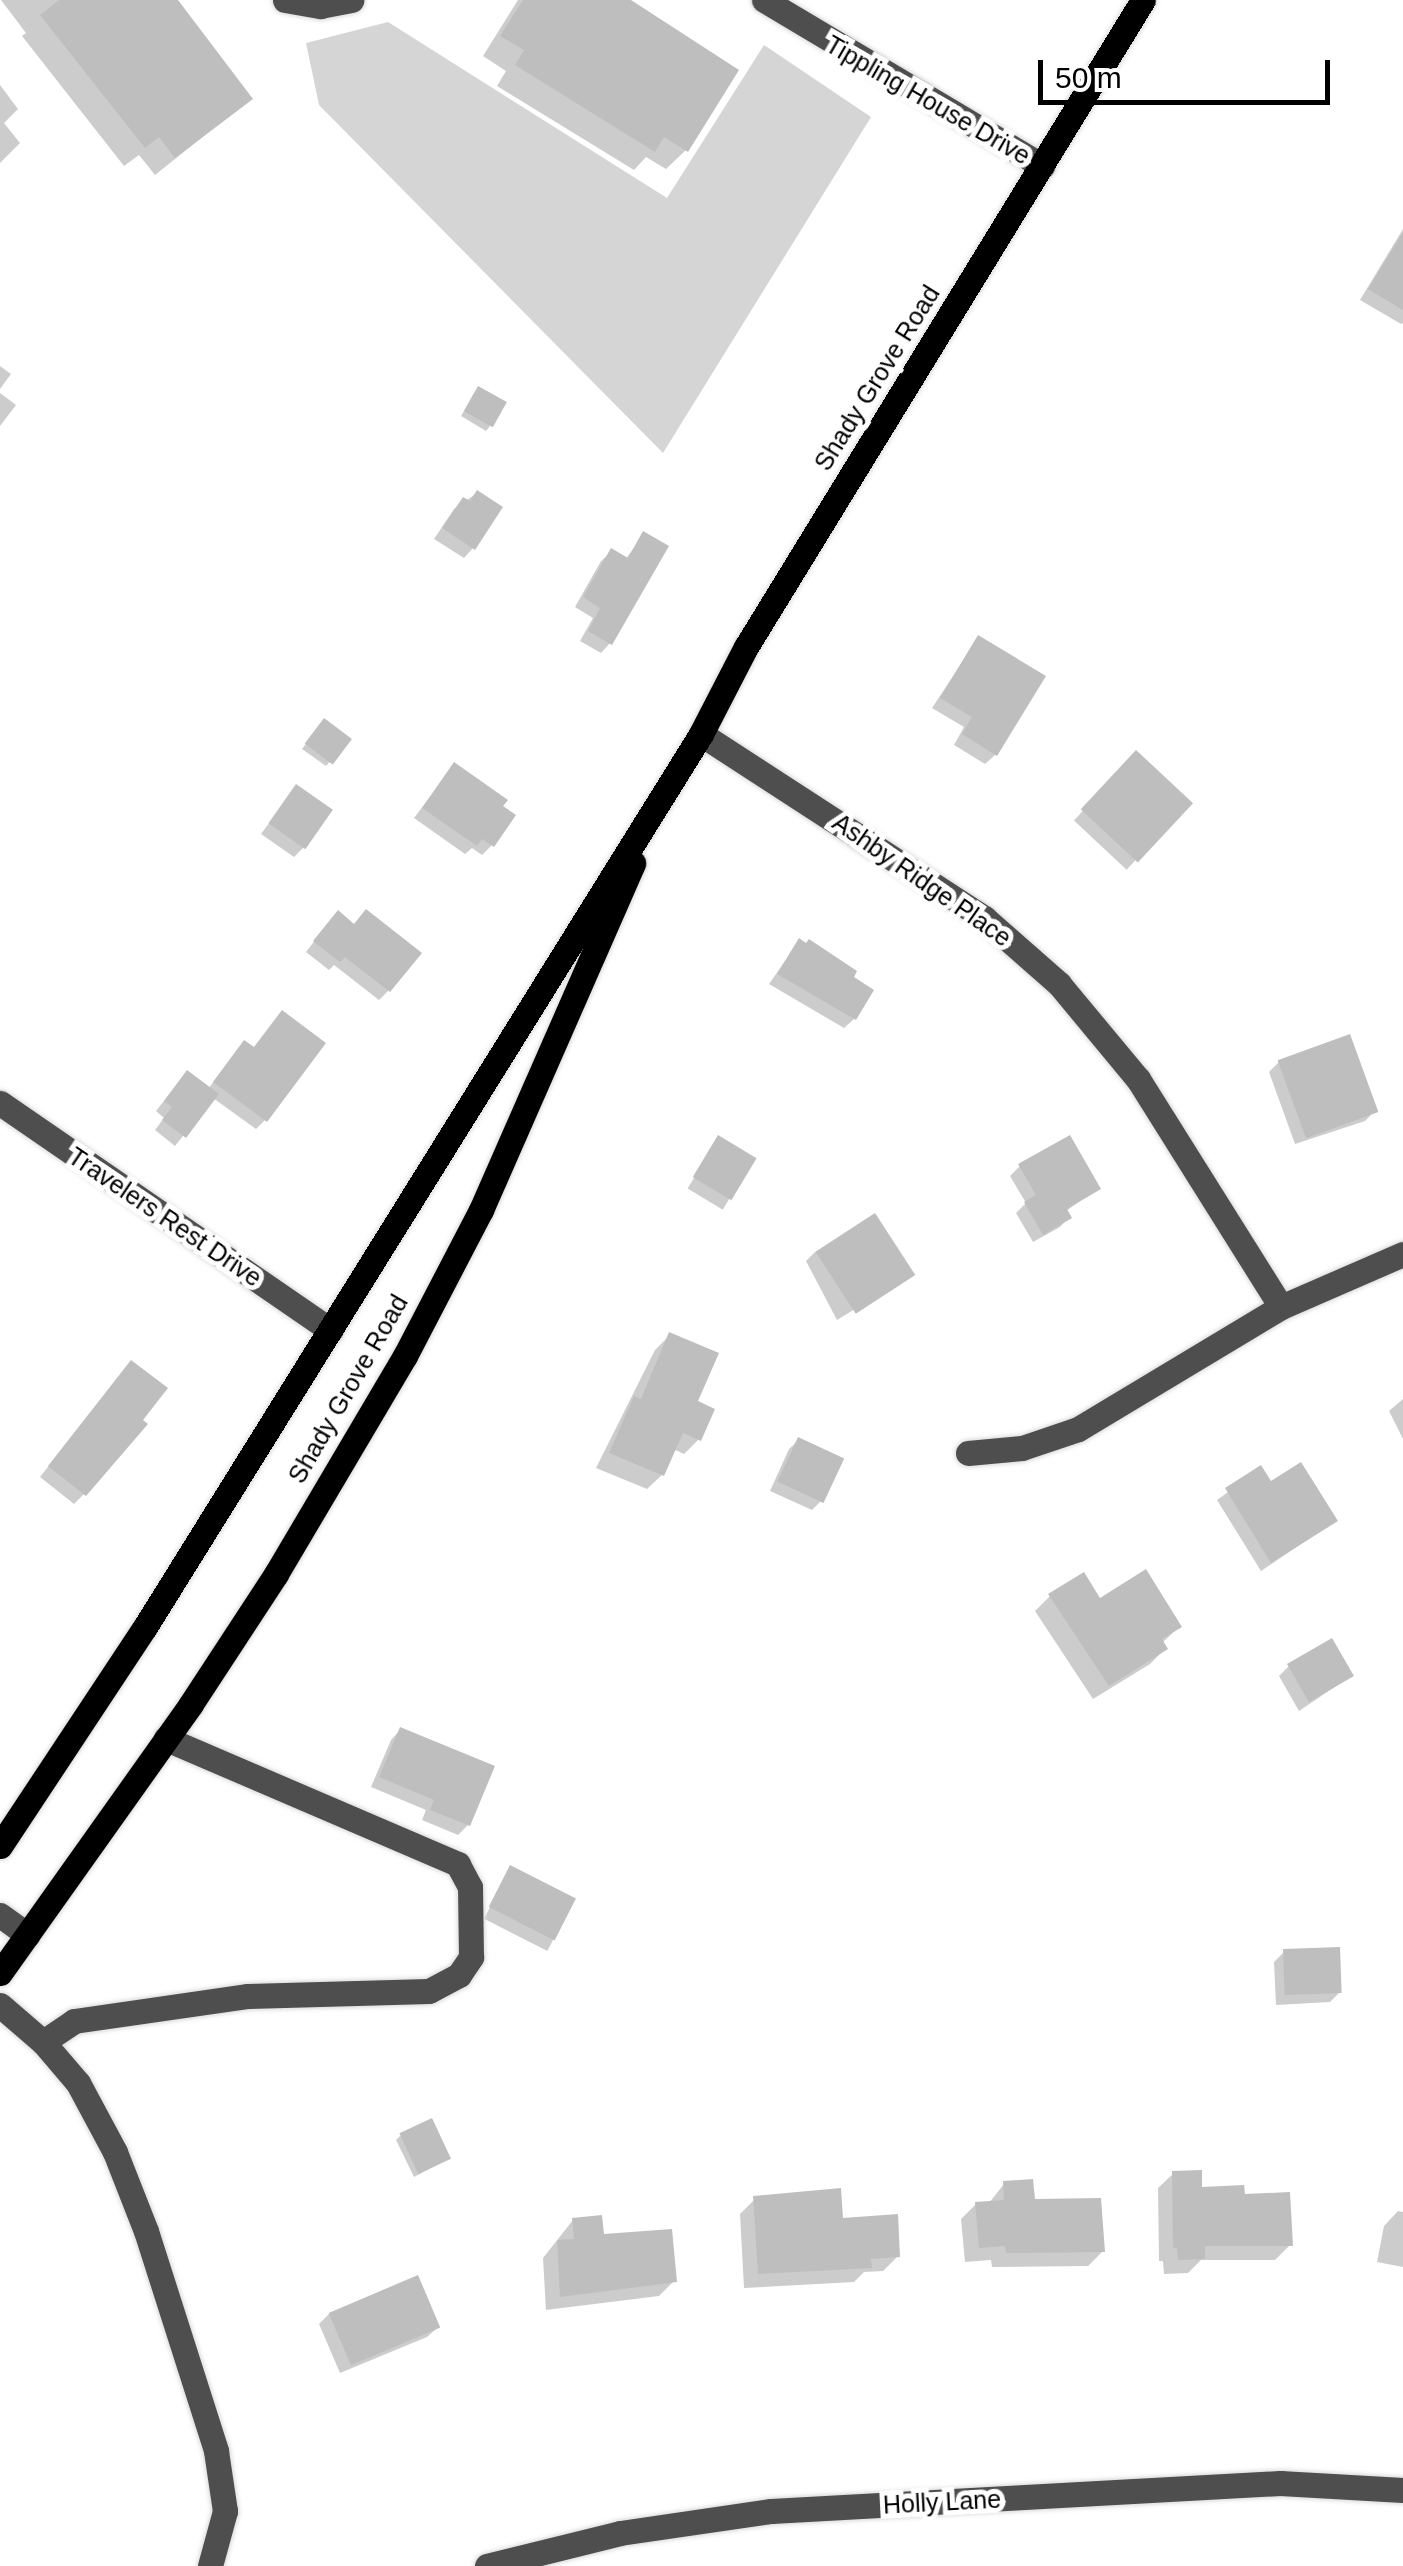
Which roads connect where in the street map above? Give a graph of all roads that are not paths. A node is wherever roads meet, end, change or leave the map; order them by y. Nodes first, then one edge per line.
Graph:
1 (286, 0) edge
2 (350, 0) edge
3 (764, 0) edge
4 (1144, 0) edge
5 (1042, 166) junction
6 (701, 734) junction
7 (664, 789) junction
8 (0, 1103) edge
9 (1403, 1254) edge
10 (1281, 1307) junction
11 (330, 1330) junction
12 (968, 1453) dead end
13 (166, 1739) junction
14 (0, 1846) edge
15 (0, 1914) edge
16 (28, 1935) junction
17 (0, 1973) edge
18 (0, 2005) edge
19 (44, 2042) junction
20 (1403, 2490) edge
21 (210, 2566) edge
22 (486, 2566) edge

1 - 2 street
3 - 5 street, Tippling House Drive
4 - 5 main road, Shady Grove Road
5 - 6 main road, Shady Grove Road
6 - 7 main road, Shady Grove Road
6 - 10 street, Ashby Ridge Place
7 - 11 main road, Shady Grove Road
7 - 13 main road, Shady Grove Road
8 - 11 street, Travelers Rest Drive
9 - 10 street
10 - 12 street
11 - 14 main road, Shady Grove Road
13 - 16 main road, Shady Grove Road
13 - 19 street
15 - 16 street
16 - 17 main road, Shady Grove Road
18 - 19 street
19 - 21 street
20 - 22 street, Holly Lane

